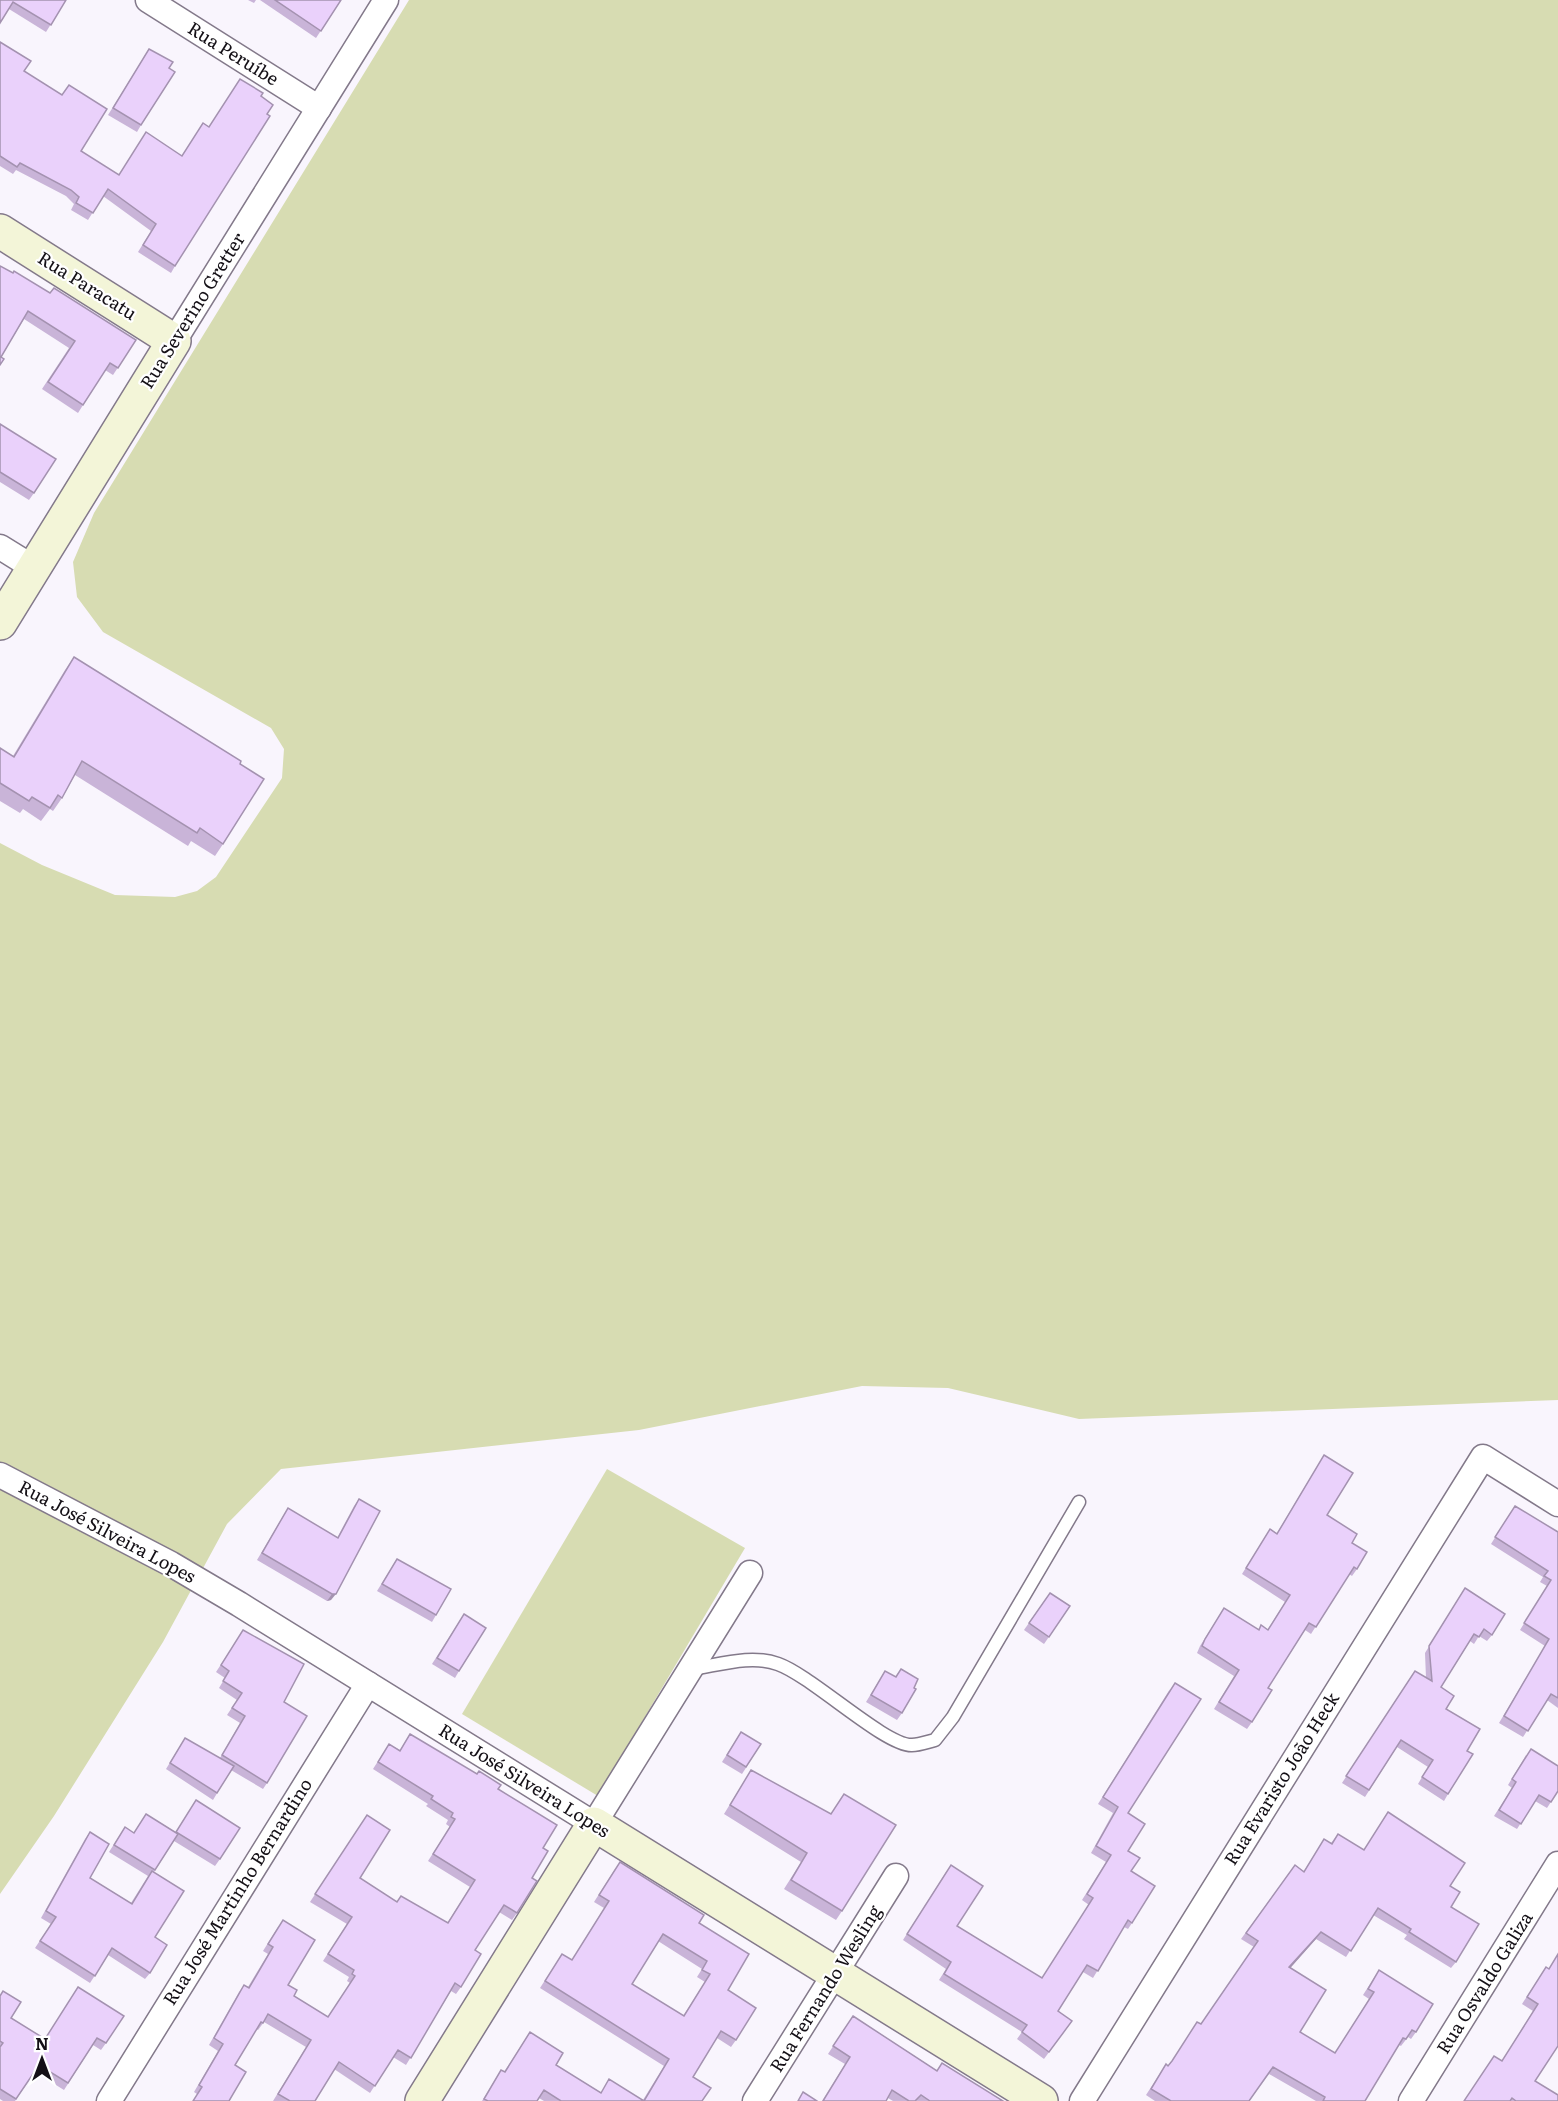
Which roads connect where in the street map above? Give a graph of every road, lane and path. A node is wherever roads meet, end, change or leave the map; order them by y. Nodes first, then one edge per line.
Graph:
1 (148, 0) edge
2 (386, 0) edge
3 (319, 108) junction
4 (0, 231) edge
5 (174, 341) junction
6 (0, 547) edge
7 (34, 568) junction
8 (0, 623) edge
9 (0, 1475) edge
10 (1079, 1502) dead end
11 (1558, 1504) edge
12 (750, 1573) dead end
13 (690, 1669) junction
14 (368, 1684) junction
15 (594, 1824) junction
16 (1558, 1864) edge
17 (896, 1876) dead end
18 (835, 1974) junction
19 (109, 2101) edge
20 (422, 2101) edge
21 (755, 2101) edge
22 (1041, 2101) edge
23 (1082, 2101) edge
24 (1411, 2101) edge

1 - 3 street, Rua Peruíbe
2 - 3 street, Rua Severino Gretter
3 - 5 street, Rua Severino Gretter
4 - 5 street, Rua Paracatu
5 - 7 street, Rua Severino Gretter
6 - 7 street
7 - 8 street, Rua Severino Gretter
9 - 14 street, Rua José Silveira Lopes
10 - 13 lane
11 - 23 street, Rua Evaristo João Heck
12 - 13 street
13 - 15 street
14 - 15 street, Rua José Silveira Lopes
14 - 19 street, Rua José Martinho Bernardino
15 - 18 street, Rua José Silveira Lopes
15 - 20 street
16 - 24 street, Rua Osvaldo Galiza
17 - 18 street, Rua Fernando Wesling
18 - 21 street, Rua Fernando Wesling
18 - 22 street, Rua José Silveira Lopes

